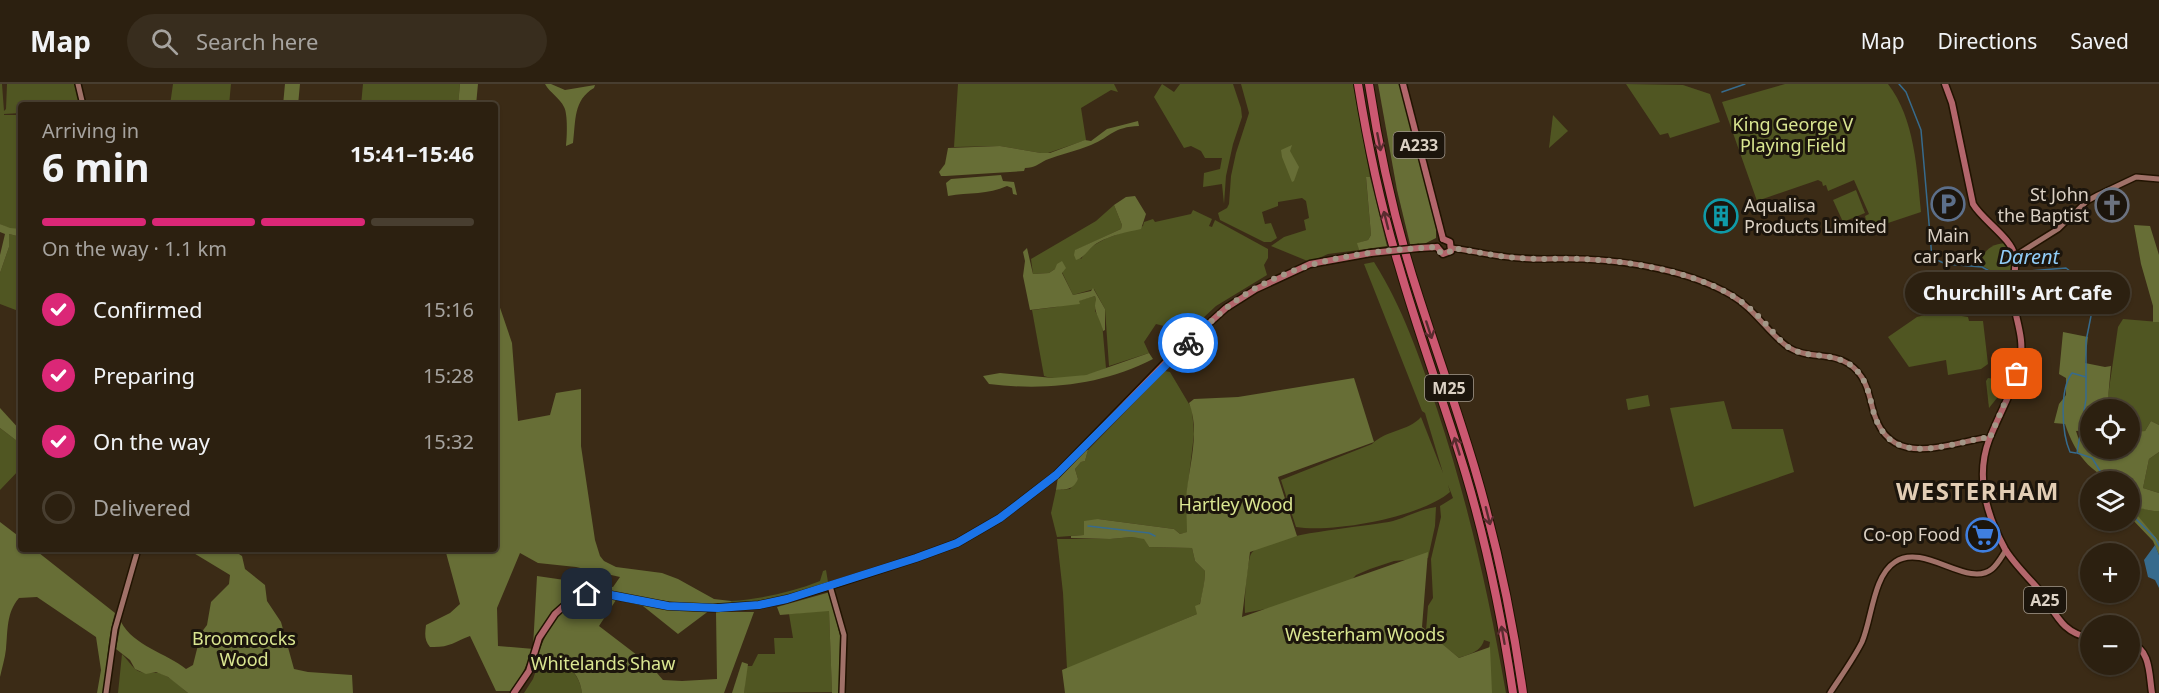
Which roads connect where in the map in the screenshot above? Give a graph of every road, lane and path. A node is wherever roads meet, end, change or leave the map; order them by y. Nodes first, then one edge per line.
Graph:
1 (78, 84) edge
2 (1359, 84) edge
3 (1369, 84) edge
4 (1403, 84) edge
5 (1945, 84) edge
6 (82, 102) edge
7 (2159, 179) edge
8 (1443, 239) junction
9 (1437, 247) junction
10 (1452, 248) junction
11 (2015, 256) junction
12 (1989, 440) junction
13 (2006, 550) junction
14 (137, 552) edge
15 (831, 585) junction
16 (2080, 636) edge
17 (2140, 649) edge
18 (106, 693) edge
19 (514, 693) edge
20 (842, 693) edge
21 (1513, 693) edge
22 (1523, 693) edge
23 (1830, 693) edge
24 (2152, 693) edge

1 - 6 street
21 -> 2 highway, M25
3 -> 22 highway, M25
4 - 8 main road, A233
5 - 11 main road
7 - 11 street
8 - 9 main road
8 - 10 main road
9 - 10 main road
9 - 15 main road, bridge
10 - 12 street
11 - 12 main road, A25
12 - 13 main road, A25
13 - 16 main road, A25
13 - 23 street
14 - 18 street
15 - 19 main road
15 - 20 street
17 - 24 main road

